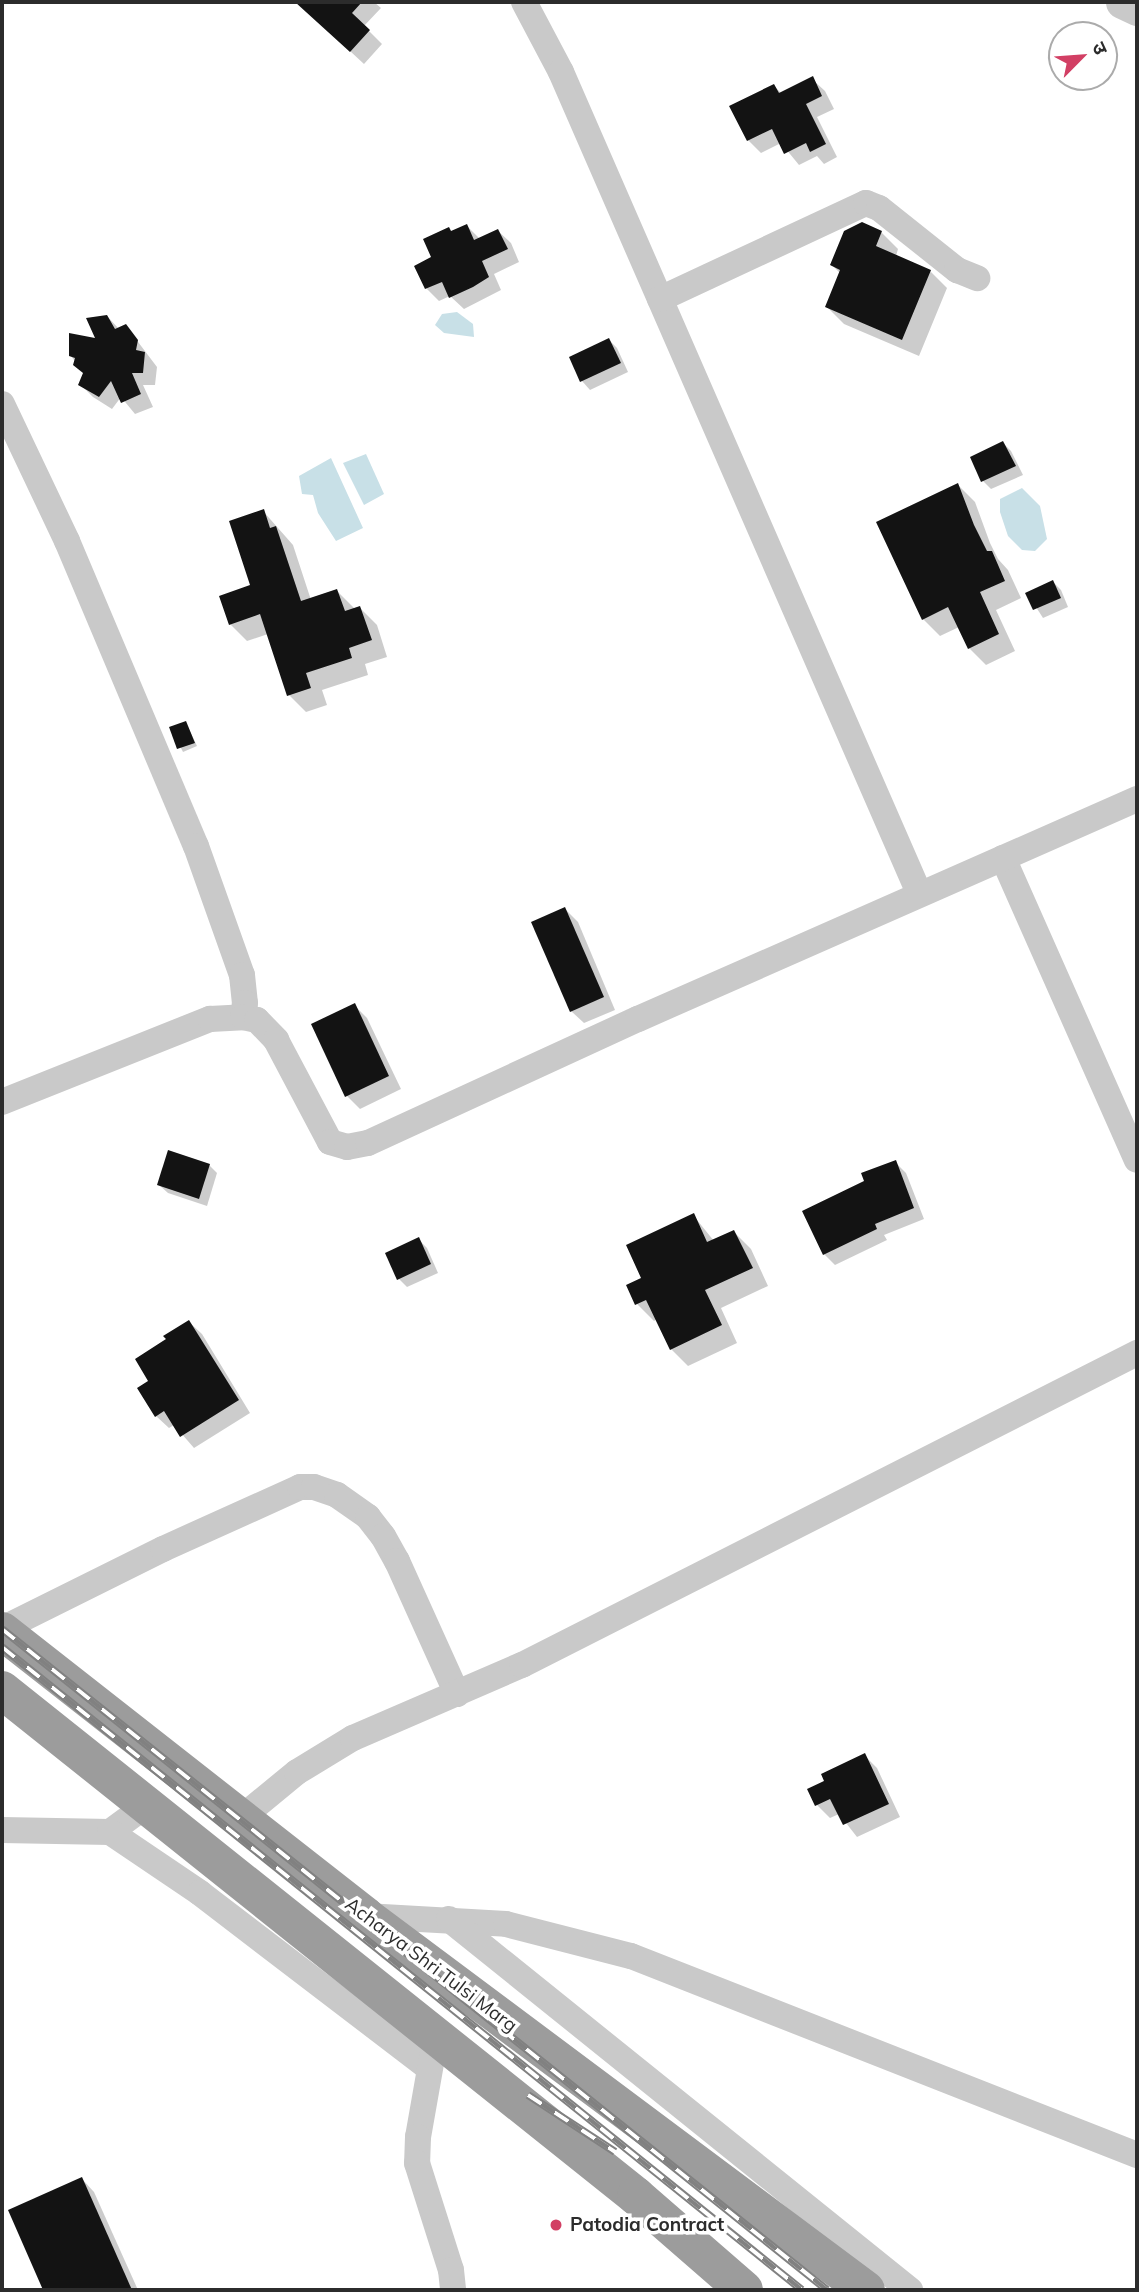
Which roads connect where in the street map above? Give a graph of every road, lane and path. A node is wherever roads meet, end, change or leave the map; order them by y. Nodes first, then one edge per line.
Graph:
1 (524, 2) edge
2 (1122, 2) edge
3 (1137, 9) edge
4 (977, 278) dead end
5 (660, 299) junction
6 (2, 404) edge
7 (1137, 799) edge
8 (1003, 858) junction
9 (919, 893) junction
10 (243, 1017) junction
11 (2, 1102) edge
12 (1137, 1160) edge
13 (1137, 1353) edge
14 (2, 1630) edge
15 (2, 1690) edge
16 (457, 1694) junction
17 (170, 1762) junction
18 (148, 1804) junction
19 (241, 1818) junction
20 (2, 1830) edge
21 (110, 1832) junction
22 (365, 1916) junction
23 (449, 1919) junction
24 (433, 2052) junction
25 (1137, 2155) edge
26 (453, 2290) edge
27 (744, 2290) edge
28 (866, 2290) edge
29 (910, 2290) edge

1 - 5 street
2 - 3 street
4 - 5 street
5 - 9 street
6 - 10 street
7 - 8 street
8 - 9 street
8 - 12 street
9 - 10 street
10 - 11 street
13 - 16 street
14 - 16 street
14 - 17 highway, Acharya Shri Tulsi Marg
15 - 18 highway
16 - 19 street
17 - 18 highway
17 - 19 highway, Acharya Shri Tulsi Marg
18 - 21 street
18 - 24 highway
19 - 22 highway, Acharya Shri Tulsi Marg
20 - 21 street
21 - 24 street
22 - 23 street
22 - 28 highway, Acharya Shri Tulsi Marg
23 - 25 street
23 - 29 street
24 - 26 street
24 - 27 highway

